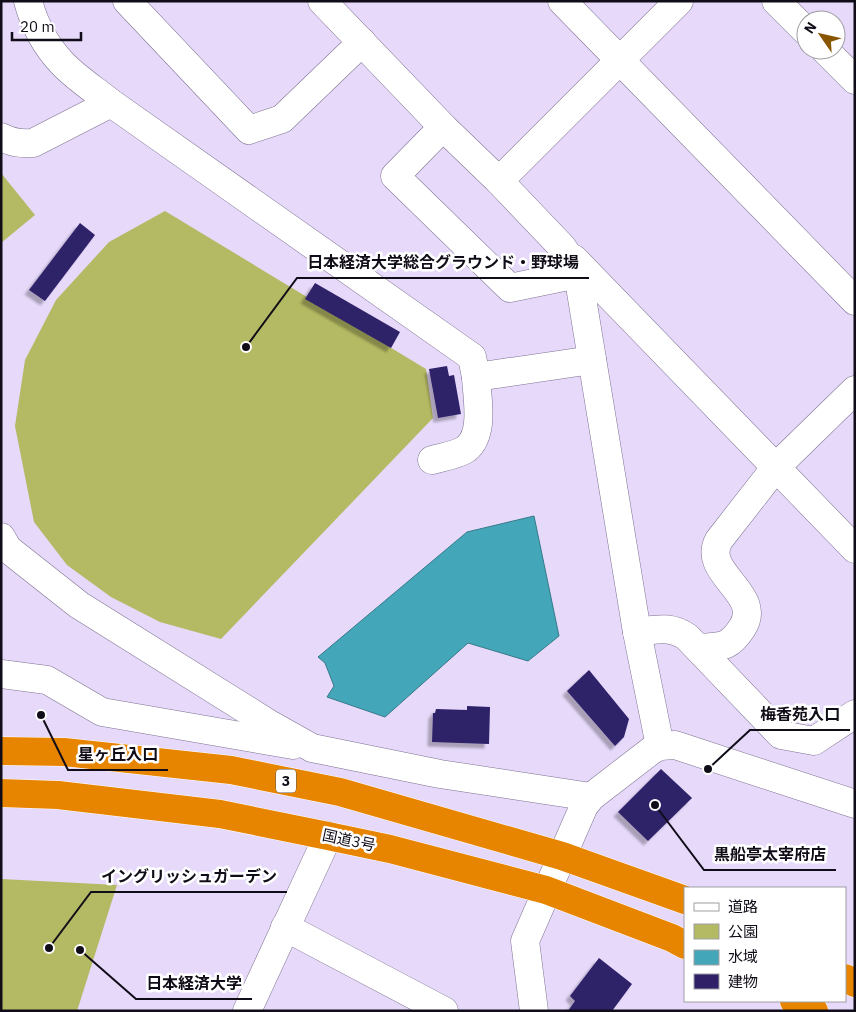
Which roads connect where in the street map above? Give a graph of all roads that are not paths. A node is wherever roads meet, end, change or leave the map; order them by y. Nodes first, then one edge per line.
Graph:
1 (28, 1) edge
2 (127, 1) edge
3 (322, 1) edge
4 (562, 1) edge
5 (679, 1) edge
6 (776, 1) edge
7 (796, 21) edge
8 (362, 42) junction
9 (619, 59) junction
10 (835, 60) edge
11 (855, 80) edge
12 (111, 103) junction
13 (443, 127) junction
14 (1, 137) edge
15 (499, 181) junction
16 (562, 246) junction
17 (578, 274) junction
18 (855, 301) edge
19 (592, 360) junction
20 (476, 377) junction
21 (855, 390) edge
22 (432, 460) dead end
23 (776, 467) junction
24 (4, 548) edge
25 (855, 549) edge
26 (638, 632) junction
27 (700, 648) junction
28 (1, 674) edge
29 (855, 714) edge
30 (660, 746) junction
31 (312, 748) junction
32 (1, 750) edge
33 (1, 793) edge
34 (591, 797) junction
35 (855, 804) edge
36 (328, 836) junction
37 (562, 856) junction
38 (546, 890) junction
39 (684, 900) edge
40 (285, 927) junction
41 (684, 944) edge
42 (796, 1002) edge
43 (247, 1011) edge
44 (444, 1011) edge
45 (534, 1011) edge
46 (814, 1011) edge

1 - 12 street
2 - 8 street
3 - 8 street
4 - 9 street
5 - 9 street
6 - 7 street
8 - 13 street
9 - 15 street
9 - 18 street
10 - 11 street
12 - 14 street
12 - 20 street
13 - 15 street
13 - 17 street
15 - 16 street
16 - 17 street
16 - 23 street
17 - 19 street
19 - 20 street
19 - 26 street
20 - 22 street
21 - 23 street
23 - 25 street
23 - 27 street
24 - 31 street
26 - 27 street
26 - 30 street
27 - 29 street
28 - 31 street
30 - 34 street
30 - 35 street
31 - 34 street
32 - 37 highway, 3
33 - 36 highway, 国道3号
34 - 37 street
36 - 38 highway, 国道3号
36 - 40 street
37 - 38 street
37 - 39 highway, 3
38 - 41 highway, 国道3号
38 - 45 street
40 - 43 street
40 - 44 street
42 - 46 highway

